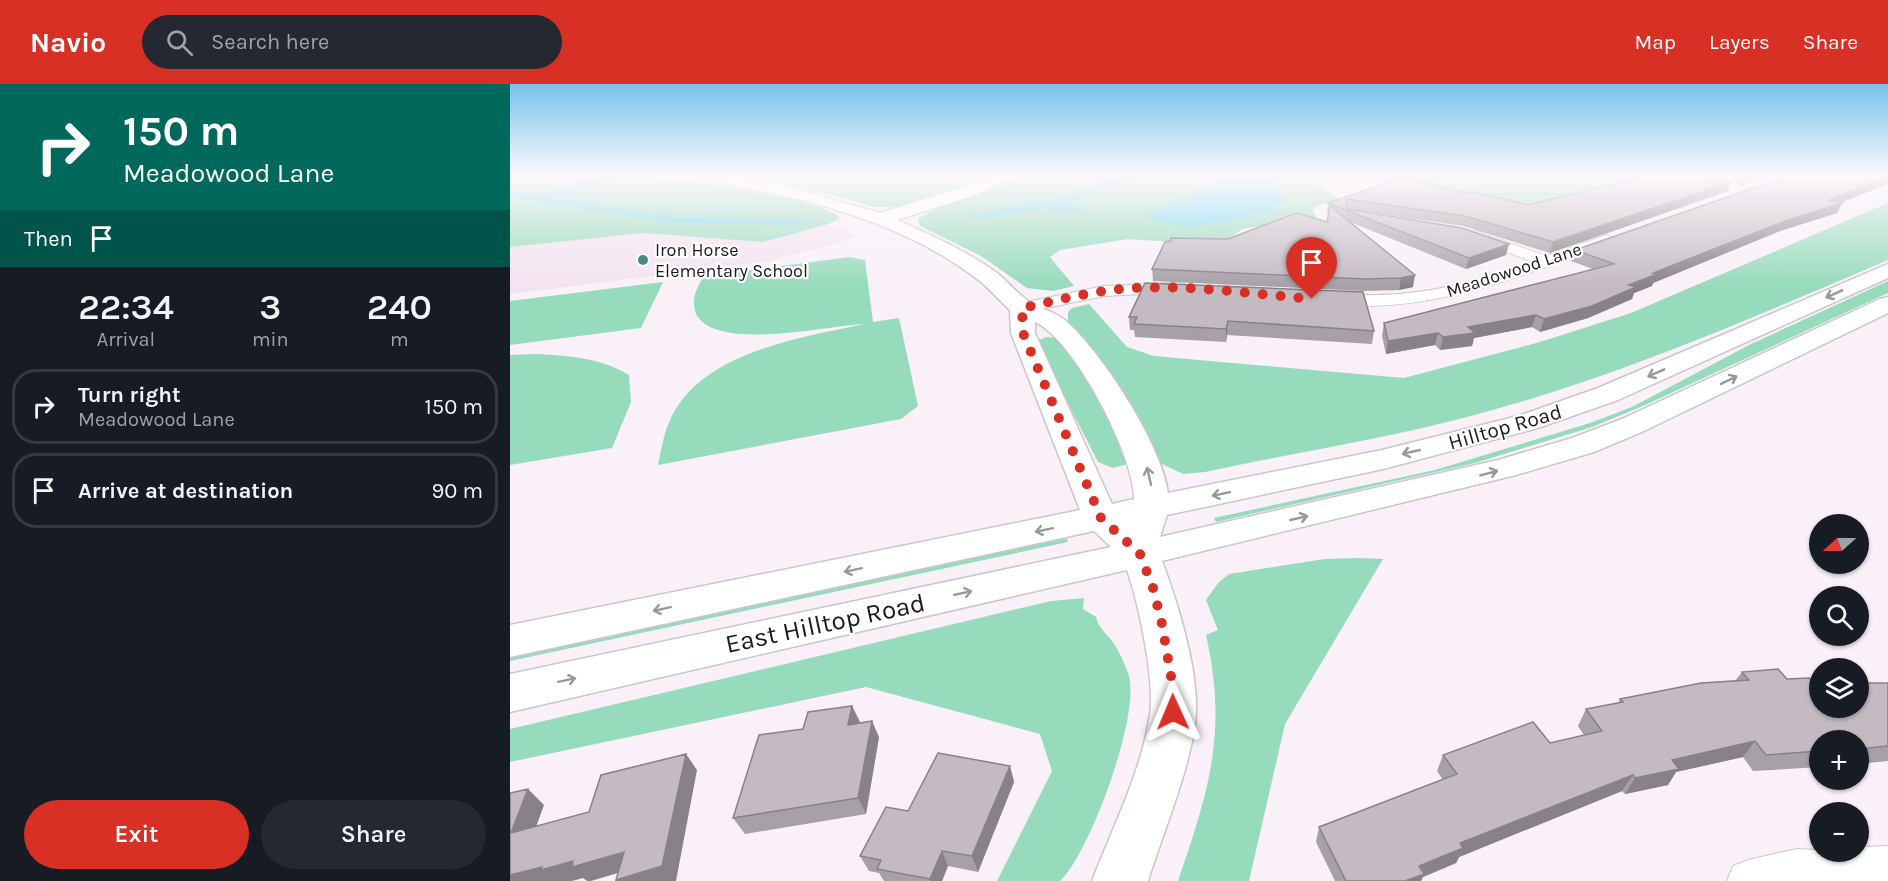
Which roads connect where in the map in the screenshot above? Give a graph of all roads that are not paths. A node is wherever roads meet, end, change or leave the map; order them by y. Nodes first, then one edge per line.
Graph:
1 (864, 213) edge
2 (899, 213) edge
3 (881, 219) junction
4 (1463, 231) edge
5 (1619, 236) edge
6 (1545, 261) junction
7 (1888, 270) edge
8 (1198, 289) edge
9 (1312, 299) edge
10 (1888, 304) edge
11 (1022, 308) junction
12 (1153, 507) junction
13 (1101, 518) junction
14 (1140, 554) junction
15 (510, 641) edge
16 (510, 693) edge
17 (1888, 867) edge
18 (1120, 881) edge
19 (1748, 881) edge

1 - 3 main road
2 - 3 main road
3 - 11 main road
4 - 6 street
5 - 6 street, Meadowood Lane
6 - 9 street, Meadowood Lane
7 -> 12 main road, Hilltop Road
8 - 11 street
14 -> 10 main road, Hilltop Road
12 -> 11 main road
11 - 13 main road
12 - 13 main road, Hilltop Road
12 - 14 main road
13 - 14 main road
13 -> 15 main road, East Hilltop Road
16 -> 14 main road, East Hilltop Road
14 - 18 main road
17 - 19 street

